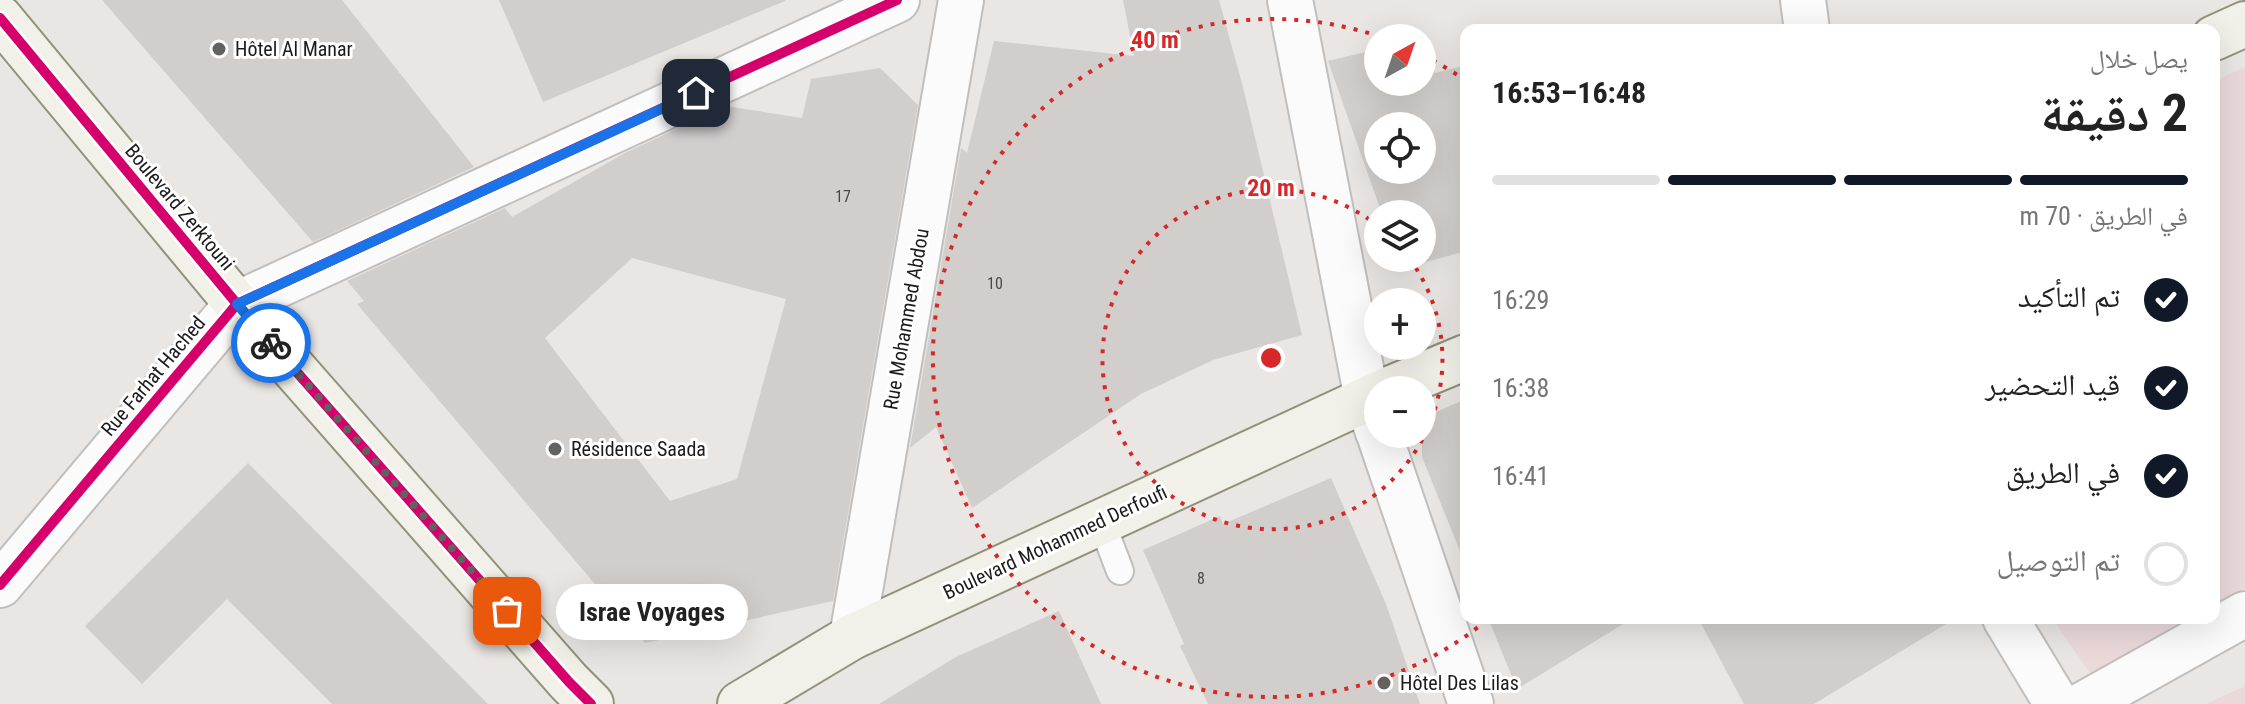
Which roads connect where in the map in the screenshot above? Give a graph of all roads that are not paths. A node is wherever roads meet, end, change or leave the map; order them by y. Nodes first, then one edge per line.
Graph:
1 (897, 0) edge
2 (961, 0) edge
3 (1290, 0) edge
4 (1803, 0) edge
5 (0, 18) edge
6 (1806, 24) edge
7 (2245, 24) edge
8 (2220, 35) edge
9 (237, 304) junction
10 (1460, 361) edge
11 (1371, 376) edge
12 (1434, 376) edge
13 (1364, 416) edge
14 (1390, 448) edge
15 (1101, 521) junction
16 (1120, 571) dead end
17 (0, 585) edge
18 (2245, 614) edge
19 (2009, 624) edge
20 (852, 637) junction
21 (591, 704) edge
22 (740, 704) edge
23 (1471, 704) edge
24 (2057, 704) edge
25 (2084, 704) edge

1 - 9 street, Rue Farhat Hached
2 - 20 street, Rue Mohammed Abdou
3 - 11 street
4 - 6 street
5 - 9 street, Boulevard Zerktouni
7 - 8 street
9 - 17 street, Rue Farhat Hached
9 - 21 street, Boulevard Zerktouni
10 - 12 street, Boulevard Mohammed Derfoufi
13 - 15 street, Boulevard Mohammed Derfoufi
14 - 23 street
15 - 16 lane
15 - 20 street, Boulevard Mohammed Derfoufi
18 - 25 street
19 - 24 street
20 - 22 street, Boulevard Mohammed Derfoufi

